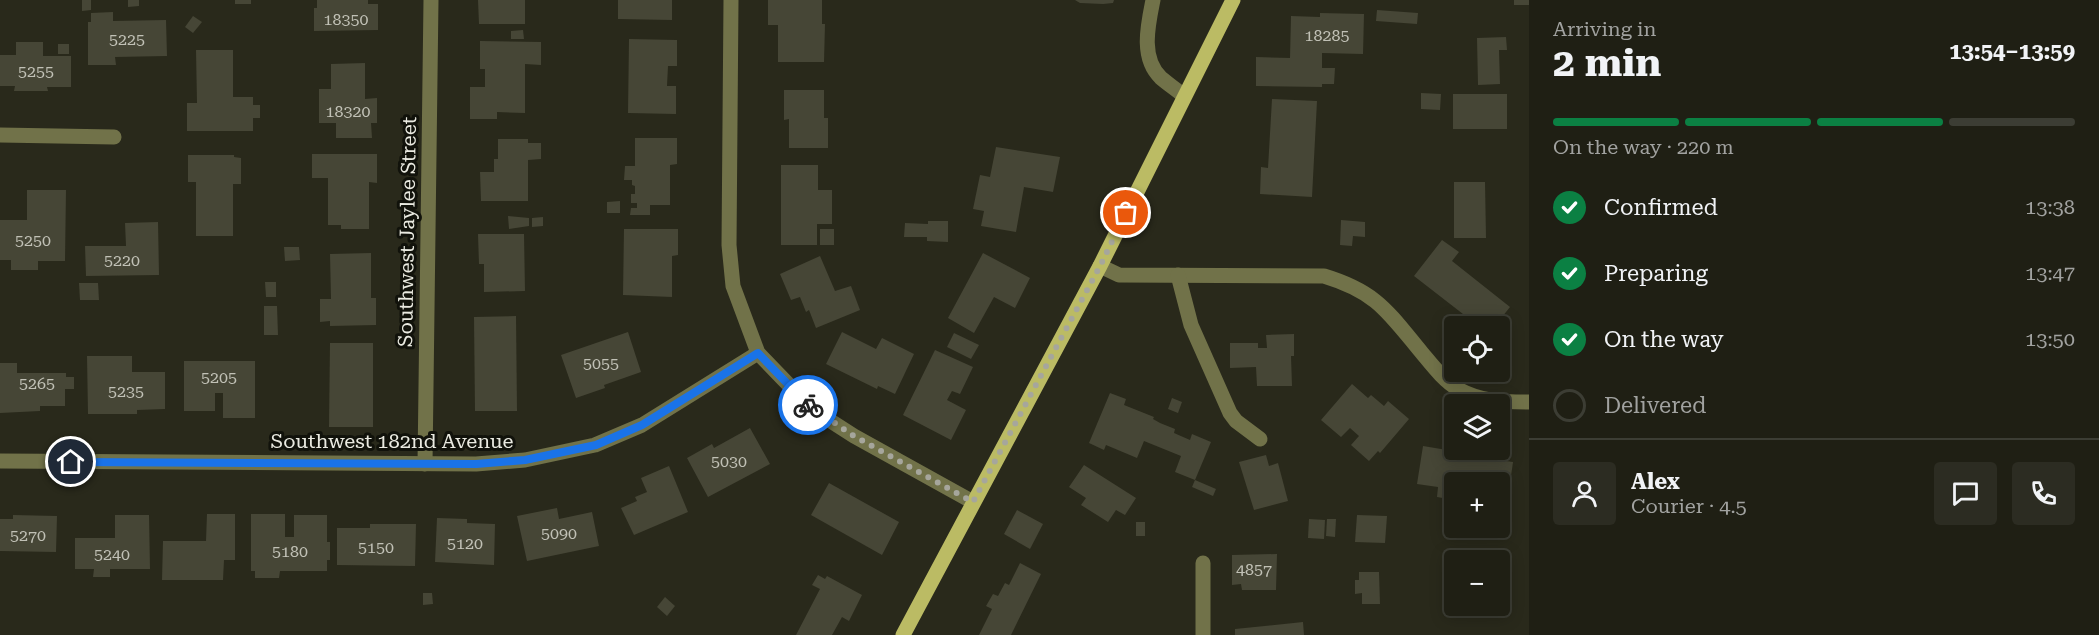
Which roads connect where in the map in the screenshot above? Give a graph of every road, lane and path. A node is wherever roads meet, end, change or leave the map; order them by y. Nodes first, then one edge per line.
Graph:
1 (431, 0) edge
2 (731, 0) edge
3 (1153, 0) edge
4 (1233, 0) edge
5 (1184, 96) junction
6 (0, 135) edge
7 (114, 137) dead end
8 (1100, 266) junction
9 (1178, 275) junction
10 (758, 353) junction
11 (1529, 402) edge
12 (1260, 439) dead end
13 (0, 461) edge
14 (425, 464) junction
15 (973, 502) junction
16 (1203, 563) dead end
17 (903, 635) edge
18 (1203, 635) edge

1 - 14 street, Southwest Jaylee Street
2 - 10 street
3 - 5 street
4 - 5 main road
5 - 8 main road
6 - 7 street
8 - 9 street
8 - 15 main road
9 - 11 street
9 - 12 street
10 - 14 street, Southwest 182nd Avenue
10 - 15 street
13 - 14 street, Southwest 182nd Avenue
15 - 17 main road
16 - 18 street

